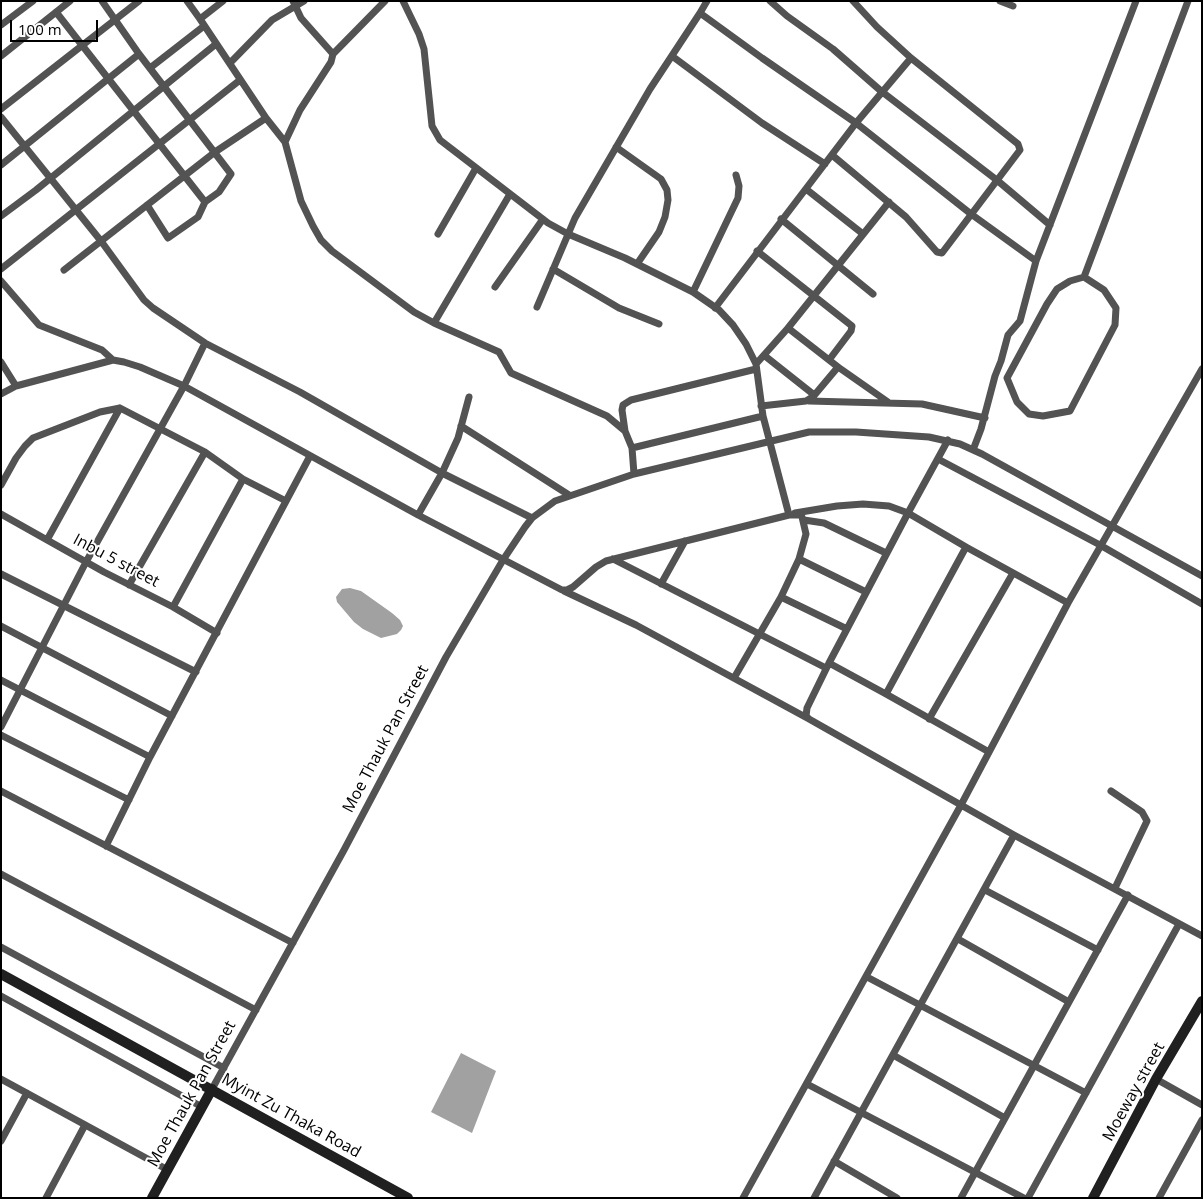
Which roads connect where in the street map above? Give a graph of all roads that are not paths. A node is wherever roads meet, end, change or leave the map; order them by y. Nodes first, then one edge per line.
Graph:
1 (33, 1) edge
2 (70, 1) edge
3 (102, 1) edge
4 (140, 1) edge
5 (187, 1) edge
6 (223, 1) edge
7 (304, 1) edge
8 (385, 1) edge
9 (403, 1) edge
10 (707, 1) edge
11 (770, 1) edge
12 (852, 1) edge
13 (1000, 1) edge
14 (1136, 1) edge
15 (1188, 1) edge
16 (294, 4) edge
17 (1013, 6) dead end
18 (56, 12) junction
19 (700, 13) junction
20 (200, 19) junction
21 (115, 20) junction
22 (1, 25) edge
23 (204, 26) junction
24 (216, 44) junction
25 (81, 46) junction
26 (139, 54) junction
27 (333, 54) junction
28 (1, 56) edge
29 (672, 56) junction
30 (911, 58) junction
31 (230, 63) junction
32 (150, 68) junction
33 (108, 79) junction
34 (240, 80) junction
35 (165, 87) junction
36 (881, 91) junction
37 (1, 109) edge
38 (134, 111) junction
39 (1, 117) edge
40 (266, 118) junction
41 (190, 121) junction
42 (856, 123) junction
43 (285, 142) junction
44 (159, 143) junction
45 (25, 146) junction
46 (616, 147) junction
47 (214, 152) junction
48 (832, 155) junction
49 (825, 164) junction
50 (1, 165) edge
51 (476, 168) junction
52 (184, 175) junction
53 (736, 175) dead end
54 (51, 178) junction
55 (998, 181) junction
56 (806, 189) junction
57 (510, 194) junction
58 (205, 202) junction
59 (889, 202) junction
60 (147, 204) junction
61 (76, 210) junction
62 (971, 214) junction
63 (1, 216) edge
64 (543, 219) junction
65 (782, 219) junction
66 (1050, 225) junction
67 (438, 234) dead end
68 (568, 234) junction
69 (863, 234) junction
70 (101, 241) junction
71 (756, 251) junction
72 (1036, 262) junction
73 (637, 264) junction
74 (838, 265) junction
75 (1, 269) edge
76 (553, 269) junction
77 (64, 270) dead end
78 (1084, 277) junction
79 (1, 281) edge
80 (495, 287) dead end
81 (693, 292) junction
82 (873, 294) dead end
83 (814, 296) junction
84 (537, 307) dead end
85 (715, 308) junction
86 (434, 323) junction
87 (659, 324) dead end
88 (788, 328) junction
89 (204, 343) junction
90 (765, 356) junction
91 (113, 360) junction
92 (829, 360) junction
93 (1, 362) edge
94 (756, 366) junction
95 (838, 367) junction
96 (1202, 369) edge
97 (16, 386) junction
98 (184, 386) junction
99 (3, 390) edge
100 (468, 397) dead end
101 (810, 400) junction
102 (888, 402) junction
103 (762, 406) junction
104 (120, 408) junction
105 (763, 416) junction
106 (985, 418) junction
107 (461, 426) junction
108 (161, 429) junction
109 (625, 431) junction
110 (948, 440) junction
111 (770, 441) junction
112 (632, 448) junction
113 (973, 450) junction
114 (204, 452) junction
115 (310, 456) junction
116 (938, 459) junction
117 (442, 472) junction
118 (634, 474) junction
119 (243, 479) junction
120 (1, 485) edge
121 (569, 495) junction
122 (286, 501) junction
123 (908, 513) junction
124 (1, 514) edge
125 (418, 515) junction
126 (789, 515) junction
127 (532, 518) junction
128 (804, 520) junction
129 (1113, 527) junction
130 (47, 540) junction
131 (685, 541) junction
132 (1100, 545) junction
133 (966, 547) junction
134 (886, 553) junction
135 (613, 559) junction
136 (799, 559) junction
137 (503, 560) junction
138 (86, 562) junction
139 (1013, 573) junction
140 (1, 574) edge
141 (1202, 576) edge
142 (661, 584) junction
143 (129, 585) junction
144 (562, 590) junction
145 (866, 592) junction
146 (781, 598) junction
147 (1068, 603) junction
148 (1202, 604) edge
149 (64, 606) junction
150 (173, 607) junction
151 (1, 626) edge
152 (847, 629) junction
153 (217, 633) junction
154 (760, 634) junction
155 (43, 647) junction
156 (827, 665) junction
157 (196, 672) junction
158 (734, 678) junction
159 (1, 680) edge
160 (21, 690) junction
161 (886, 694) junction
162 (172, 716) junction
163 (809, 719) junction
164 (929, 719) junction
165 (1, 726) edge
166 (1, 735) edge
167 (989, 752) junction
168 (150, 757) junction
169 (1, 791) edge
170 (1111, 791) dead end
171 (129, 800) junction
172 (961, 805) junction
173 (1014, 835) junction
174 (106, 846) junction
175 (1, 874) edge
176 (1115, 888) junction
177 (985, 890) junction
178 (1128, 895) junction
179 (1179, 924) junction
180 (1202, 936) edge
181 (958, 940) junction
182 (293, 943) junction
183 (1, 947) edge
184 (1098, 950) junction
185 (1, 974) edge
186 (866, 977) junction
187 (1, 996) edge
188 (1202, 1001) edge
189 (1069, 1002) junction
190 (921, 1005) junction
191 (256, 1010) junction
192 (893, 1055) junction
193 (1034, 1065) junction
194 (224, 1068) junction
195 (1, 1079) edge
196 (1156, 1080) junction
197 (807, 1084) junction
198 (212, 1089) junction
199 (28, 1093) junction
200 (1086, 1093) junction
201 (1202, 1105) edge
202 (202, 1107) junction
203 (861, 1111) junction
204 (1005, 1118) junction
205 (1202, 1120) edge
206 (85, 1125) junction
207 (1, 1140) edge
208 (834, 1161) junction
209 (168, 1170) junction
210 (974, 1173) junction
211 (46, 1198) edge
212 (152, 1198) edge
213 (408, 1198) edge
214 (743, 1198) edge
215 (814, 1198) edge
216 (897, 1198) edge
217 (961, 1198) edge
218 (1024, 1198) edge
219 (1028, 1198) edge
220 (1093, 1198) edge
221 (1160, 1198) edge

1 - 22 street
2 - 18 street
3 - 21 street
4 - 21 street
5 - 20 street
6 - 20 street
7 - 16 street
8 - 27 street
9 - 51 street
10 - 19 street
11 - 36 street
12 - 30 street
13 - 17 street
14 - 66 street
15 - 78 street
16 - 27 street
16 - 31 street
18 - 25 street
18 - 28 street
19 - 29 street
19 - 42 street
20 - 23 street
21 - 25 street
21 - 26 street
23 - 24 street
23 - 32 street
24 - 31 street
24 - 35 street
25 - 33 street
25 - 37 street
26 - 32 street
26 - 33 street
27 - 43 street
29 - 46 street
29 - 49 street
30 - 36 street
30 - 55 street
31 - 34 street
32 - 35 street
33 - 38 street
33 - 45 street
34 - 40 street
34 - 41 street
35 - 38 street
35 - 41 street
36 - 42 street
36 - 55 street
38 - 44 street
38 - 54 street
39 - 45 street
40 - 43 street
40 - 47 street
41 - 44 street
41 - 47 street
42 - 48 street
42 - 62 street
43 - 86 street
44 - 52 street
44 - 61 street
45 - 50 street
45 - 54 street
46 - 68 street
46 - 73 street
47 - 52 street
47 - 58 street
48 - 49 street
48 - 59 street
49 - 56 street
51 - 57 street
51 - 67 street
52 - 58 street
52 - 60 street
53 - 81 street
54 - 61 street
54 - 63 street
55 - 62 street
55 - 66 street
56 - 65 street
56 - 69 street
57 - 64 street
57 - 86 street
58 - 60 street
59 - 62 street
59 - 69 street
60 - 70 street
61 - 70 street
61 - 75 street
62 - 72 street
64 - 68 street
64 - 80 street
65 - 71 street
65 - 74 street
66 - 72 street
68 - 73 street
68 - 76 street
69 - 74 street
70 - 77 street
70 - 89 street
71 - 83 street
71 - 85 street
72 - 106 street
73 - 81 street
74 - 82 street
74 - 83 street
76 - 84 street
76 - 87 street
78 - 78 street
79 - 91 street
81 - 85 street
83 - 88 street
83 - 92 street
85 - 94 street
86 - 109 street
88 - 90 street
88 - 92 street
89 - 98 street
89 - 117 street
90 - 94 street
90 - 101 street
91 - 97 street
91 - 98 street
92 - 95 street
93 - 97 street
94 - 103 street
94 - 109 street
95 - 101 street
95 - 102 street
96 - 129 street
97 - 99 street
98 - 108 street
98 - 115 street
100 - 107 street
101 - 102 street
101 - 103 street
102 - 106 street
103 - 105 street
104 - 108 street
104 - 120 street
104 - 130 street
105 - 111 street
105 - 112 street
106 - 113 street
107 - 117 street
107 - 121 street
108 - 114 street
108 - 138 street
109 - 112 street
110 - 111 street, Moe Thauk Pan Street
110 - 113 street, Moe Thauk Pan Street
110 - 116 street
111 - 118 street, Moe Thauk Pan Street
111 - 126 street
112 - 118 street
113 - 129 street, Moe Thauk Pan Street
114 - 119 street
114 - 143 street
115 - 122 street
115 - 125 street
116 - 123 street
116 - 132 street
117 - 125 street
117 - 127 street
118 - 121 street, Moe Thauk Pan Street
119 - 122 street
119 - 150 street
121 - 127 street, Moe Thauk Pan Street
122 - 153 street
123 - 126 street
123 - 133 street
123 - 134 street
124 - 130 street, Inbu 5 street
125 - 137 street
126 - 128 street
126 - 131 street
127 - 137 street, Moe Thauk Pan Street
128 - 134 street
128 - 136 street
129 - 132 street
129 - 141 street, Moe Thauk Pan Street
130 - 138 street, Inbu 5 street
131 - 135 street
131 - 142 street
132 - 147 street
132 - 148 street
133 - 139 street
133 - 161 street
134 - 145 street
135 - 142 street
135 - 144 street
136 - 145 street
136 - 146 street
137 - 144 street
137 - 182 street, Moe Thauk Pan Street
138 - 143 street, Inbu 5 street
138 - 149 street
139 - 147 street
139 - 164 street
140 - 149 street
142 - 154 street
143 - 150 street, Inbu 5 street
144 - 158 street
145 - 152 street
146 - 152 street
146 - 154 street
147 - 167 street
149 - 155 street
149 - 157 street
150 - 153 street, Inbu 5 street
151 - 155 street
152 - 156 street
153 - 157 street
154 - 156 street
154 - 158 street
155 - 160 street
155 - 162 street
156 - 161 street
156 - 163 street
157 - 162 street
158 - 163 street
159 - 160 street
160 - 165 street
160 - 168 street
161 - 164 street
162 - 168 street
163 - 172 street
164 - 167 street
166 - 171 street
167 - 172 street
168 - 171 street
169 - 174 street
170 - 176 street
171 - 174 street
172 - 173 street
172 - 186 street
173 - 176 street
173 - 177 street
174 - 182 street
175 - 191 street
176 - 178 street
177 - 181 street
177 - 184 street
178 - 179 street
178 - 184 street
179 - 180 street
179 - 200 street
181 - 189 street
181 - 190 street
182 - 191 street, Moe Thauk Pan Street
183 - 194 street
184 - 189 street
185 - 198 street, Myint Zu Thaka Road
186 - 190 street
186 - 197 street
187 - 202 street
188 - 196 street, Moeway street
189 - 193 street
190 - 192 street
190 - 193 street
191 - 194 street, Moe Thauk Pan Street
192 - 203 street
192 - 204 street
193 - 200 street
193 - 204 street
194 - 198 street, Moe Thauk Pan Street
195 - 199 street
196 - 201 street
196 - 220 street, Moeway street
197 - 203 street
197 - 214 street
198 - 202 street, Moe Thauk Pan Street
198 - 213 street, Myint Zu Thaka Road
199 - 206 street
199 - 207 street
200 - 219 street
202 - 209 street, Moe Thauk Pan Street
203 - 208 street
203 - 210 street
204 - 210 street
205 - 221 street
206 - 209 street
206 - 211 street
208 - 215 street
208 - 216 street
209 - 212 street, Moe Thauk Pan Street
210 - 217 street
210 - 218 street

